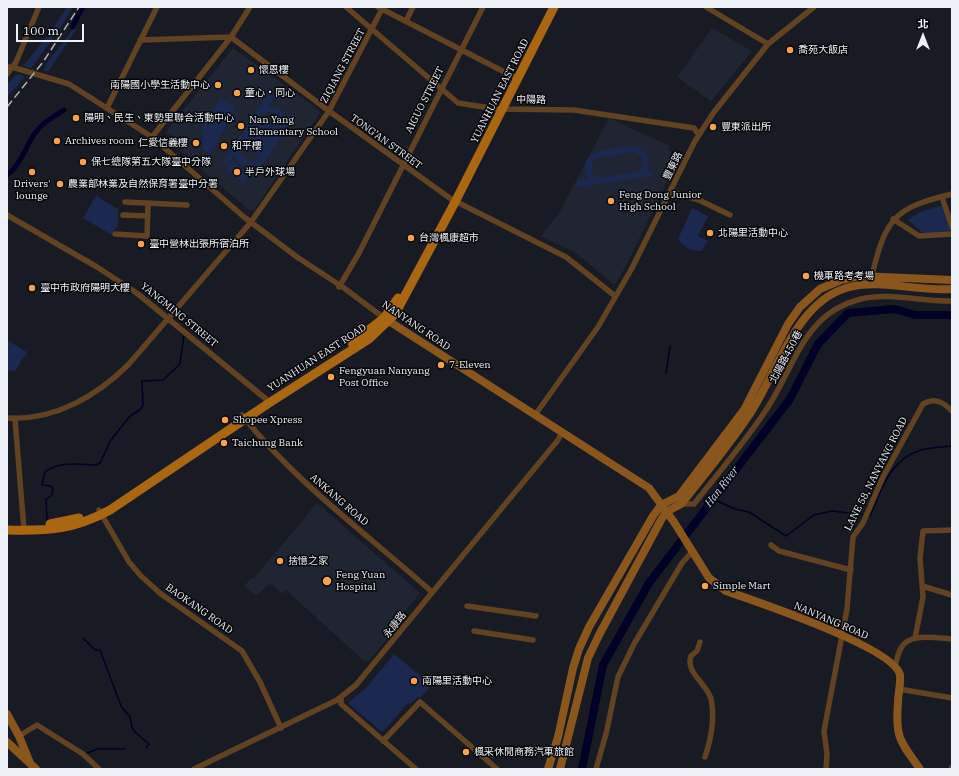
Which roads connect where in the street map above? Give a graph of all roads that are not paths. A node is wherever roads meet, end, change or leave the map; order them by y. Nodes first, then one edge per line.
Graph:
1 (39, 7) edge
2 (157, 7) edge
3 (250, 7) edge
4 (346, 7) edge
5 (413, 7) edge
6 (482, 7) edge
7 (548, 7) edge
8 (554, 7) edge
9 (706, 7) edge
10 (814, 7) edge
11 (380, 8) edge
12 (406, 21) junction
13 (373, 29) junction
14 (231, 37) junction
15 (140, 40) junction
16 (768, 44) junction
17 (461, 49) junction
18 (9, 67) edge
19 (7, 74) edge
20 (516, 78) junction
21 (442, 88) junction
22 (107, 108) junction
23 (500, 109) junction
24 (328, 111) junction
25 (699, 135) junction
26 (152, 137) junction
27 (402, 165) junction
28 (671, 191) junction
29 (952, 194) edge
30 (942, 197) junction
31 (453, 200) junction
32 (125, 202) dead end
33 (148, 204) junction
34 (188, 205) dead end
35 (7, 215) edge
36 (123, 215) dead end
37 (730, 215) dead end
38 (148, 216) junction
39 (893, 219) junction
40 (251, 222) junction
41 (952, 227) edge
42 (115, 234) dead end
43 (952, 234) edge
44 (872, 275) junction
45 (952, 280) edge
46 (339, 286) junction
47 (952, 290) edge
48 (615, 296) junction
49 (952, 300) edge
50 (169, 318) junction
51 (386, 320) junction
52 (268, 401) junction
53 (952, 410) edge
54 (535, 414) junction
55 (244, 417) junction
56 (7, 418) edge
57 (15, 419) junction
58 (562, 432) junction
59 (681, 504) junction
60 (661, 505) junction
61 (100, 512) junction
62 (666, 512) junction
63 (7, 524) edge
64 (24, 528) junction
65 (7, 530) edge
66 (952, 530) edge
67 (771, 545) dead end
68 (691, 551) junction
69 (851, 570) junction
70 (922, 586) junction
71 (432, 592) junction
72 (952, 595) edge
73 (467, 606) dead end
74 (536, 616) dead end
75 (474, 631) dead end
76 (843, 635) junction
77 (915, 638) junction
78 (952, 638) edge
79 (533, 640) dead end
80 (700, 642) dead end
81 (895, 666) junction
82 (899, 689) junction
83 (341, 698) junction
84 (952, 698) edge
85 (7, 714) edge
86 (281, 728) junction
87 (19, 736) junction
88 (383, 741) junction
89 (7, 743) edge
90 (706, 757) dead end
91 (33, 766) edge
92 (99, 769) edge
93 (194, 769) edge
94 (416, 769) edge
95 (498, 769) edge
96 (548, 769) edge
97 (560, 769) edge
98 (596, 769) edge
99 (826, 769) edge
100 (920, 769) edge

1 - 18 street
2 - 15 street
3 - 14 street
4 - 13 street, 中陽路
5 - 12 street
6 - 17 street, AIGUO STREET
7 - 20 main road, YUANHUAN EAST ROAD
8 - 20 main road, YUANHUAN EAST ROAD
9 - 16 street
10 - 16 street, 豐東路
11 - 12 street
11 - 13 street, ZIQIANG STREET
12 - 17 street
13 - 21 street, 中陽路
13 - 24 street, ZIQIANG STREET
14 - 15 street
14 - 24 street, TONG’AN STREET
14 - 26 street
15 - 22 street
16 - 25 street, 豐東路
17 - 20 street
17 - 21 street, AIGUO STREET
18 - 19 street
18 - 22 street, NANYANG ROAD
20 - 23 main road, YUANHUAN EAST ROAD
21 - 23 street, 中陽路
21 - 27 street, AIGUO STREET
22 - 26 street, NANYANG ROAD
23 - 25 street, 中陽路
23 - 31 main road, YUANHUAN EAST ROAD
24 - 27 street, TONG’AN STREET
24 - 40 street, ZIQIANG STREET
25 - 28 street, 豐東路
26 - 40 street, NANYANG ROAD
27 - 31 street, TONG’AN STREET
27 - 46 street, AIGUO STREET
28 - 37 street
28 - 48 street, 豐東路
29 - 30 street
30 - 39 street
30 - 41 street
31 - 48 street, TONG’AN STREET
31 - 51 main road, YUANHUAN EAST ROAD
32 - 33 street
33 - 34 street
33 - 38 street
35 - 50 street, YANGMING STREET
36 - 38 street
38 - 42 street
39 - 43 street
39 - 44 street
40 - 46 street, NANYANG ROAD
40 - 50 street, ZIQIANG STREET
44 - 45 street
44 - 60 street
46 - 51 street, NANYANG ROAD
47 - 59 street
48 - 54 street, 豐東路
49 - 59 street, 北陽路450巷
50 - 52 street, YANGMING STREET
50 - 57 street, ZIQIANG STREET
51 - 52 main road, YUANHUAN EAST ROAD
51 - 54 street, NANYANG ROAD
52 - 55 main road, YUANHUAN EAST ROAD
53 - 69 street, LANE 58, NANYANG ROAD
54 - 58 street, NANYANG ROAD
55 - 61 main road, YUANHUAN EAST ROAD
55 - 71 street, ANKANG ROAD
56 - 57 street, ZIQIANG STREET
57 - 64 street
58 - 60 street, NANYANG ROAD
58 - 71 street, 永康路
59 - 62 street
60 - 62 street, NANYANG ROAD
60 - 96 street
61 - 64 main road, YUANHUAN EAST ROAD
61 - 86 street, BAOKANG ROAD
62 - 68 street, NANYANG ROAD
62 - 97 street
63 - 64 main road, YUANHUAN EAST ROAD
64 - 65 main road, YUANHUAN EAST ROAD
66 - 70 street
67 - 69 street
68 - 76 street, NANYANG ROAD
68 - 98 street
69 - 76 street, LANE 58, NANYANG ROAD
70 - 72 street
70 - 77 street
71 - 83 street, 永康路
73 - 74 street
75 - 79 street
76 - 81 street, NANYANG ROAD
76 - 99 street, LANE 58, NANYANG ROAD
77 - 78 street
77 - 81 street
80 - 90 street
81 - 82 street
82 - 84 street
82 - 100 street
83 - 86 street, 永康路
83 - 88 street
85 - 87 street
86 - 93 street, 永康路
87 - 89 street
87 - 91 street
87 - 92 street
88 - 94 street
88 - 95 street
89 - 91 street

